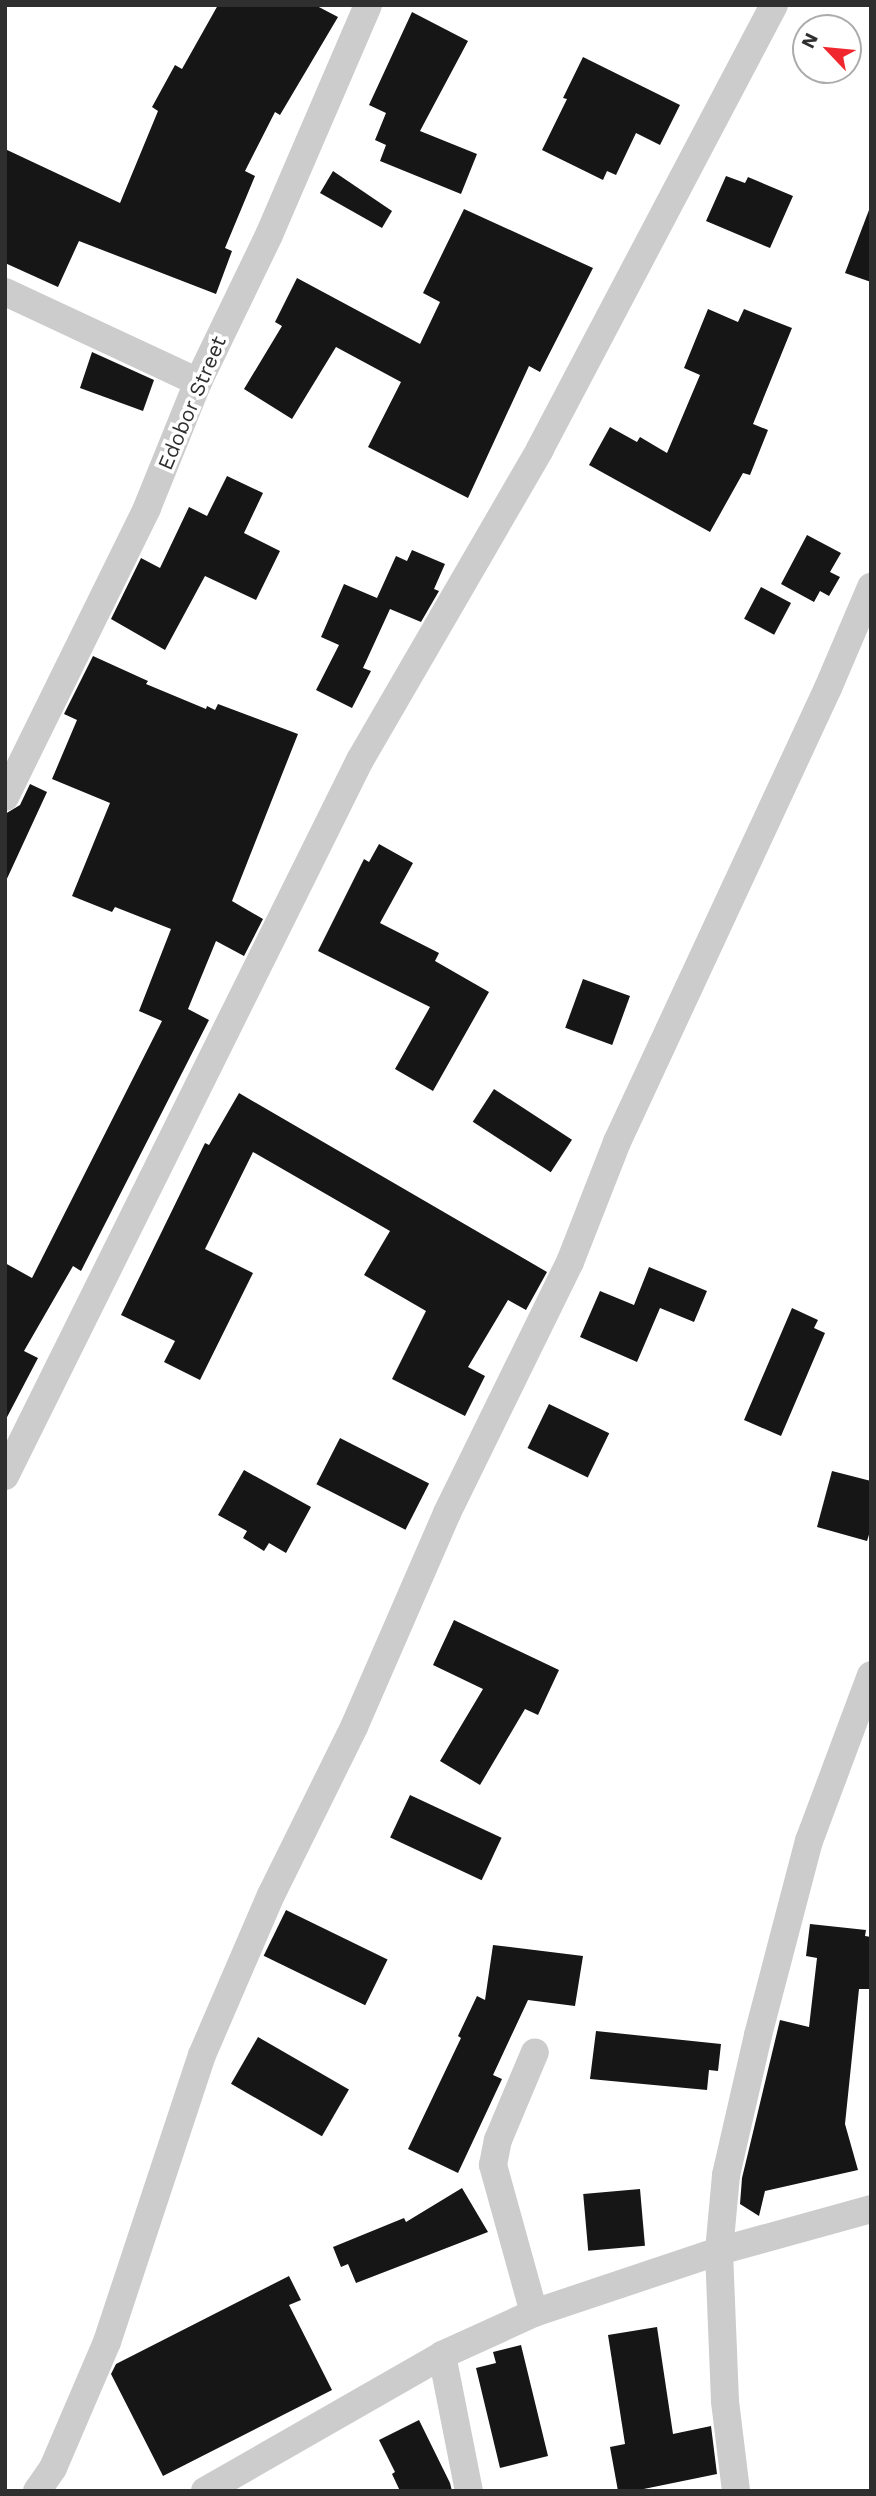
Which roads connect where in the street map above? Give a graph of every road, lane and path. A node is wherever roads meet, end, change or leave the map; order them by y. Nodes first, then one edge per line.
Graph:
1 (368, 5) edge
2 (774, 5) edge
3 (5, 292) edge
4 (198, 382) junction
5 (871, 587) edge
6 (5, 797) edge
7 (5, 1476) edge
8 (871, 1675) edge
9 (535, 2052) dead end
10 (871, 2209) edge
11 (719, 2251) junction
12 (534, 2314) junction
13 (442, 2355) junction
14 (37, 2491) edge
15 (205, 2491) edge
16 (469, 2491) edge
17 (736, 2491) edge

1 - 4 street, Edobor Street
2 - 7 street
3 - 4 street
4 - 6 street, Edobor Street
5 - 14 street
8 - 11 street
9 - 12 street
10 - 11 street
11 - 12 street
11 - 17 street
12 - 13 street
13 - 15 street
13 - 16 street

